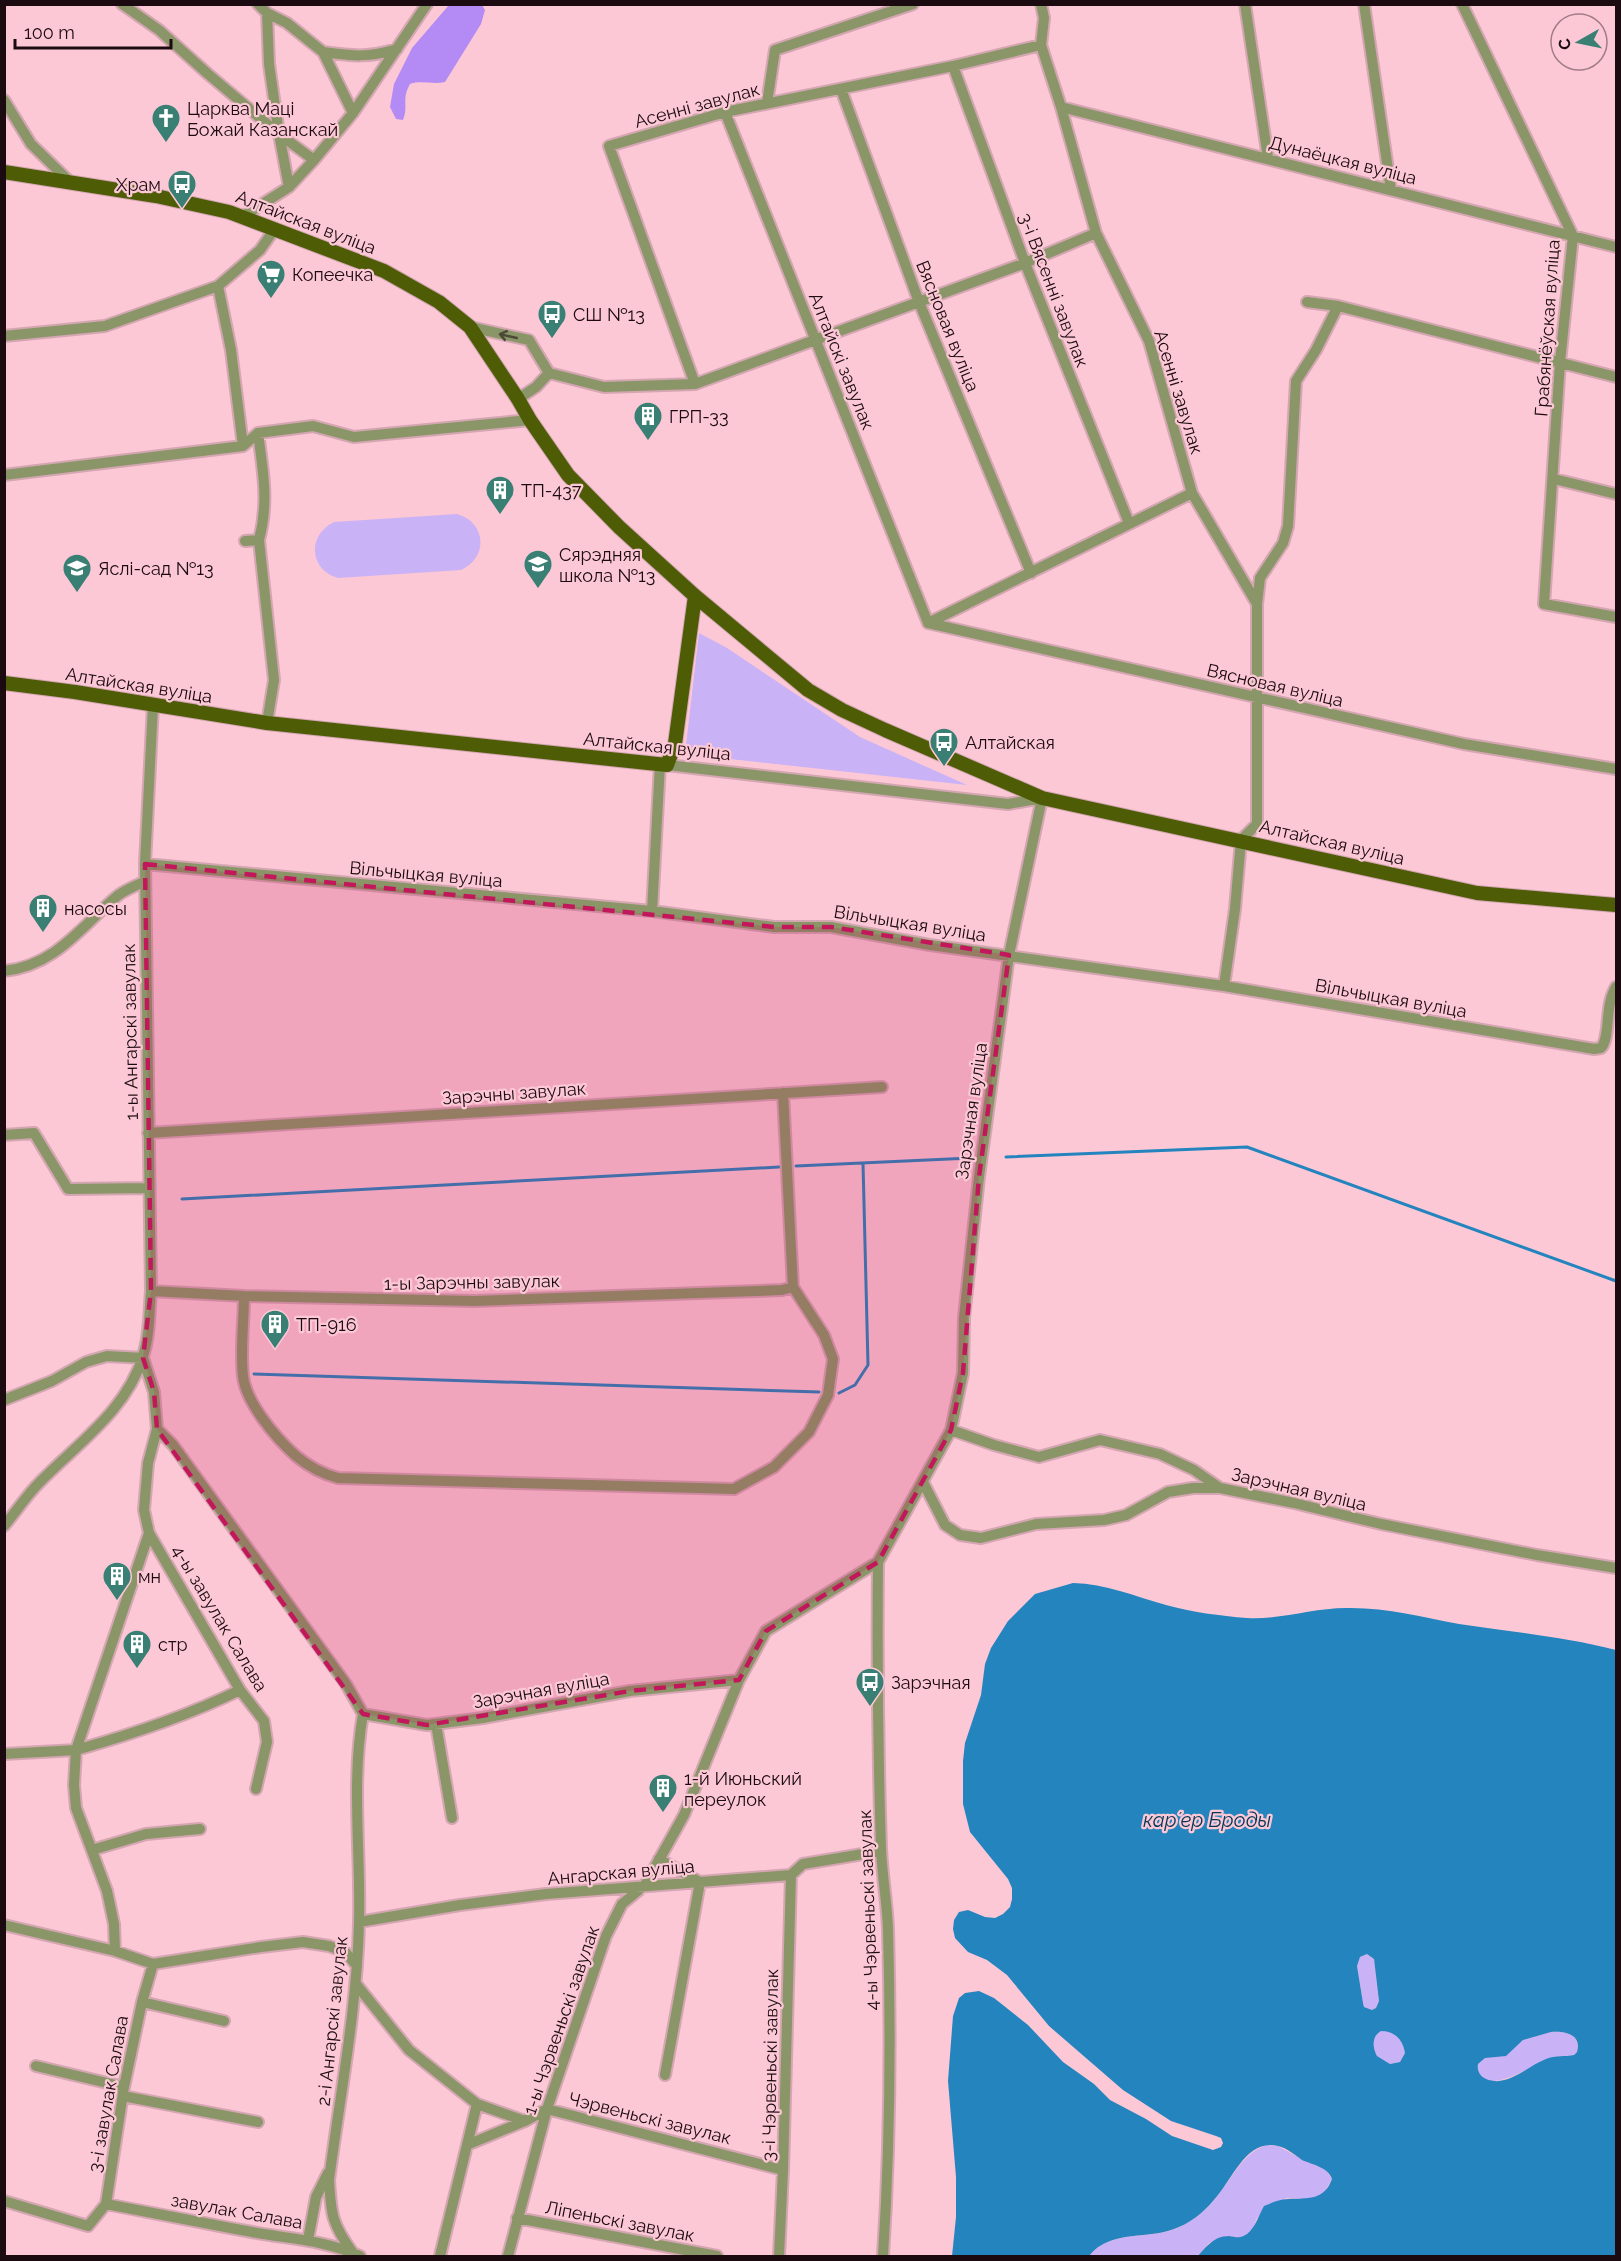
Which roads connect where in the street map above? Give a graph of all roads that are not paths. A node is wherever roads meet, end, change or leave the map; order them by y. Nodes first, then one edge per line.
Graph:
1 (122, 4) edge
2 (258, 4) edge
3 (427, 4) edge
4 (913, 4) edge
5 (1041, 4) edge
6 (1245, 4) edge
7 (1364, 4) edge
8 (1462, 4) edge
9 (267, 13) junction
10 (1041, 45) junction
11 (397, 49) junction
12 (323, 52) junction
13 (953, 66) junction
14 (841, 89) junction
15 (767, 103) junction
16 (5, 105) edge
17 (1061, 107) junction
18 (725, 112) junction
19 (353, 113) junction
20 (279, 134) junction
21 (1268, 158) junction
22 (314, 160) junction
23 (4, 172) edge
24 (69, 181) junction
25 (289, 187) junction
26 (1391, 189) junction
27 (242, 217) junction
28 (274, 230) junction
29 (1096, 233) junction
30 (1573, 236) junction
31 (1617, 247) edge
32 (1025, 263) junction
33 (218, 286) junction
34 (919, 302) junction
35 (1307, 302) dead end
36 (1338, 306) junction
37 (470, 327) junction
38 (4, 336) edge
39 (816, 341) junction
40 (1560, 362) junction
41 (549, 373) junction
42 (1617, 378) edge
43 (695, 384) junction
44 (518, 399) junction
45 (530, 420) junction
46 (258, 433) junction
47 (243, 446) junction
48 (4, 475) edge
49 (1554, 479) junction
50 (1192, 493) junction
51 (1617, 494) edge
52 (1129, 523) junction
53 (259, 540) junction
54 (245, 541) dead end
55 (1030, 573) junction
56 (695, 596) junction
57 (1257, 604) junction
58 (1617, 617) edge
59 (928, 623) junction
60 (4, 683) edge
61 (1258, 697) junction
62 (153, 705) junction
63 (267, 723) junction
64 (664, 765) junction
65 (1617, 769) edge
66 (1042, 798) junction
67 (1241, 840) junction
68 (145, 864) junction
69 (145, 881) junction
70 (1617, 905) edge
71 (652, 911) junction
72 (1010, 955) junction
73 (6, 973) edge
74 (1224, 986) junction
75 (1617, 987) edge
76 (882, 1087) dead end
77 (783, 1093) junction
78 (148, 1133) junction
79 (4, 1135) edge
80 (148, 1188) junction
81 (793, 1287) junction
82 (151, 1291) junction
83 (244, 1296) junction
84 (143, 1358) junction
85 (4, 1401) edge
86 (157, 1429) junction
87 (951, 1430) junction
88 (922, 1482) junction
89 (1220, 1488) junction
90 (4, 1526) edge
91 (149, 1533) junction
92 (878, 1562) junction
93 (1617, 1568) edge
94 (739, 1680) junction
95 (240, 1690) junction
96 (363, 1714) junction
97 (436, 1724) junction
98 (76, 1750) junction
99 (4, 1754) edge
100 (256, 1790) dead end
101 (452, 1818) dead end
102 (200, 1829) dead end
103 (92, 1850) junction
104 (881, 1851) junction
105 (659, 1859) junction
106 (791, 1875) junction
107 (700, 1882) junction
108 (645, 1885) junction
109 (359, 1922) junction
110 (4, 1925) edge
111 (115, 1951) junction
112 (153, 1964) junction
113 (357, 1966) junction
114 (356, 1983) junction
115 (142, 2002) junction
116 (224, 2021) dead end
117 (36, 2066) dead end
118 (665, 2075) dead end
119 (123, 2092) junction
120 (477, 2104) junction
121 (547, 2109) junction
122 (525, 2121) junction
123 (258, 2122) dead end
124 (467, 2145) junction
125 (783, 2170) junction
126 (330, 2171) junction
127 (4, 2201) edge
128 (106, 2204) junction
129 (517, 2218) junction
130 (308, 2240) junction
131 (356, 2255) edge
132 (440, 2256) edge
133 (508, 2256) edge
134 (717, 2256) edge
135 (779, 2256) edge
136 (882, 2256) edge

1 - 20 street
2 - 9 street
3 - 11 street
4 - 15 street
5 - 10 street, Асенні завулак
6 - 21 street
7 - 26 street
8 - 30 street, Грабянёўская вуліца
9 - 12 street
9 - 20 street
10 - 13 street, Асенні завулак
10 - 17 street, Асенні завулак
11 - 12 street
11 - 19 street
12 - 19 street
13 - 14 street, Асенні завулак
13 - 32 street, 3-і Вясенні завулак
14 - 15 street, Асенні завулак
14 - 34 street, Вясновая вуліца
15 - 18 street, Асенні завулак
16 - 24 street
17 - 21 street, Дунаёцкая вуліца
17 - 29 street, Асенні завулак
18 - 39 street, Алтайскі завулак
18 - 43 street, Асенні завулак
19 - 22 street
20 - 22 street
20 - 25 street
21 - 26 street, Дунаёцкая вуліца
22 - 25 street
23 - 24 main road, Алтайская вуліца
24 - 27 main road, Алтайская вуліца
25 - 27 street
26 - 30 street, Дунаёцкая вуліца
27 - 28 main road, Алтайская вуліца
28 - 33 street
28 - 37 main road, Алтайская вуліца
29 - 32 street
29 - 50 street, Асенні завулак
30 - 31 street, Дунаёцкая вуліца
30 - 40 street, Грабянёўская вуліца
32 - 34 street
32 - 52 street, 3-і Вясенні завулак
33 - 38 street
33 - 47 street
34 - 39 street
34 - 55 street, Вясновая вуліца
35 - 36 street
36 - 40 street
36 - 57 street
41 -> 37 street
37 - 44 main road, Алтайская вуліца
39 - 43 street
39 - 59 street, Алтайскі завулак
40 - 42 street
40 - 49 street, Грабянёўская вуліца
41 - 43 street
41 - 44 street
44 - 45 main road, Алтайская вуліца
45 - 46 street
45 - 56 main road, Алтайская вуліца
46 - 47 street
46 - 53 street
47 - 48 street
49 - 51 street
49 - 58 street, Грабянёўская вуліца
50 - 52 street
50 - 57 street, Асенні завулак
52 - 55 street
53 - 54 street
53 - 63 street
55 - 59 street
56 - 64 main road
56 - 66 main road, Алтайская вуліца
57 - 61 street
59 - 61 street, Вясновая вуліца
60 - 62 main road, Алтайская вуліца
61 - 65 street, Вясновая вуліца
61 - 67 street
62 - 63 main road, Алтайская вуліца
62 - 68 street, 1-ы Ангарскі завулак
63 - 64 main road, Алтайская вуліца
64 - 66 street, Алтайская вуліца
64 - 71 street
66 - 67 main road, Алтайская вуліца
66 - 72 street, Зарэчная вуліца
67 - 70 main road, Алтайская вуліца
67 - 74 street
68 - 69 street, 1-ы Ангарскі завулак
68 - 71 street, Вільчыцкая вуліца
69 - 73 street
69 - 78 street, 1-ы Ангарскі завулак
71 - 72 street, Вільчыцкая вуліца
72 - 74 street, Вільчыцкая вуліца
72 - 87 street, Зарэчная вуліца
74 - 75 street, Вільчыцкая вуліца
76 - 77 street, Зарэчны завулак
77 - 78 street, Зарэчны завулак
77 - 81 street
78 - 80 street, 1-ы Ангарскі завулак
79 - 80 street
80 - 82 street, 1-ы Ангарскі завулак
81 - 83 street, 1-ы Зарэчны завулак
81 - 83 street
82 - 83 street, 1-ы Зарэчны завулак
82 - 84 street, 1-ы Ангарскі завулак
84 - 85 street
84 - 86 street, 1-ы Ангарскі завулак
84 - 90 street, 1-ы Ангарскі завулак
86 - 91 street, 1-ы Ангарскі завулак
86 - 96 street
87 - 88 street, Зарэчная вуліца
87 - 89 street, Зарэчная вуліца
88 - 89 street
88 - 92 street, Зарэчная вуліца
89 - 93 street, Зарэчная вуліца
91 - 95 street, 4-ы завулак Салава
91 - 98 street, 1-ы Ангарскі завулак
92 - 94 street, Зарэчная вуліца
92 - 104 street, 4-ы Чэрвеньскі завулак
94 - 97 street, Зарэчная вуліца
94 - 105 street, 1-ы Чэрвеньскі завулак
95 - 98 street
95 - 100 street, 4-ы завулак Салава
96 - 97 street, Зарэчная вуліца
96 - 109 street, 2-і Ангарскі завулак
97 - 101 street
98 - 99 street
98 - 103 street, 1-ы Ангарскі завулак
102 - 103 street
103 - 111 street, 1-ы Ангарскі завулак
104 - 106 street, Ангарская вуліца
104 - 136 street, 4-ы Чэрвеньскі завулак
105 - 107 street
105 - 108 street, 1-ы Чэрвеньскі завулак
106 - 107 street, Ангарская вуліца
106 - 125 street, 3-і Чэрвеньскі завулак
107 - 108 street, Ангарская вуліца
107 - 118 street
108 - 109 street, Ангарская вуліца
108 - 121 street, 1-ы Чэрвеньскі завулак
109 - 113 street, 2-і Ангарскі завулак
110 - 111 street
111 - 112 street
112 - 113 street
112 - 115 street, 3-і завулак Салава
113 - 114 street, 2-і Ангарскі завулак
114 - 120 street
114 - 126 street, 2-і Ангарскі завулак
115 - 116 street
115 - 119 street, 3-і завулак Салава
117 - 119 street
119 - 123 street
119 - 128 street, 3-і завулак Салава
120 - 122 street
120 - 124 street
121 - 122 street, Чэрвеньскі завулак
121 - 125 street, Чэрвеньскі завулак
121 - 129 street, 1-ы Чэрвеньскі завулак
122 - 124 street, Чэрвеньскі завулак
124 - 132 street
125 - 135 street, 3-і Чэрвеньскі завулак
126 - 130 street
126 - 131 street, 2-і Ангарскі завулак
127 - 128 street
128 - 130 street, завулак Салава
129 - 133 street, 1-ы Чэрвеньскі завулак
129 - 134 street, Ліпеньскі завулак
130 - 131 street, завулак Салава

